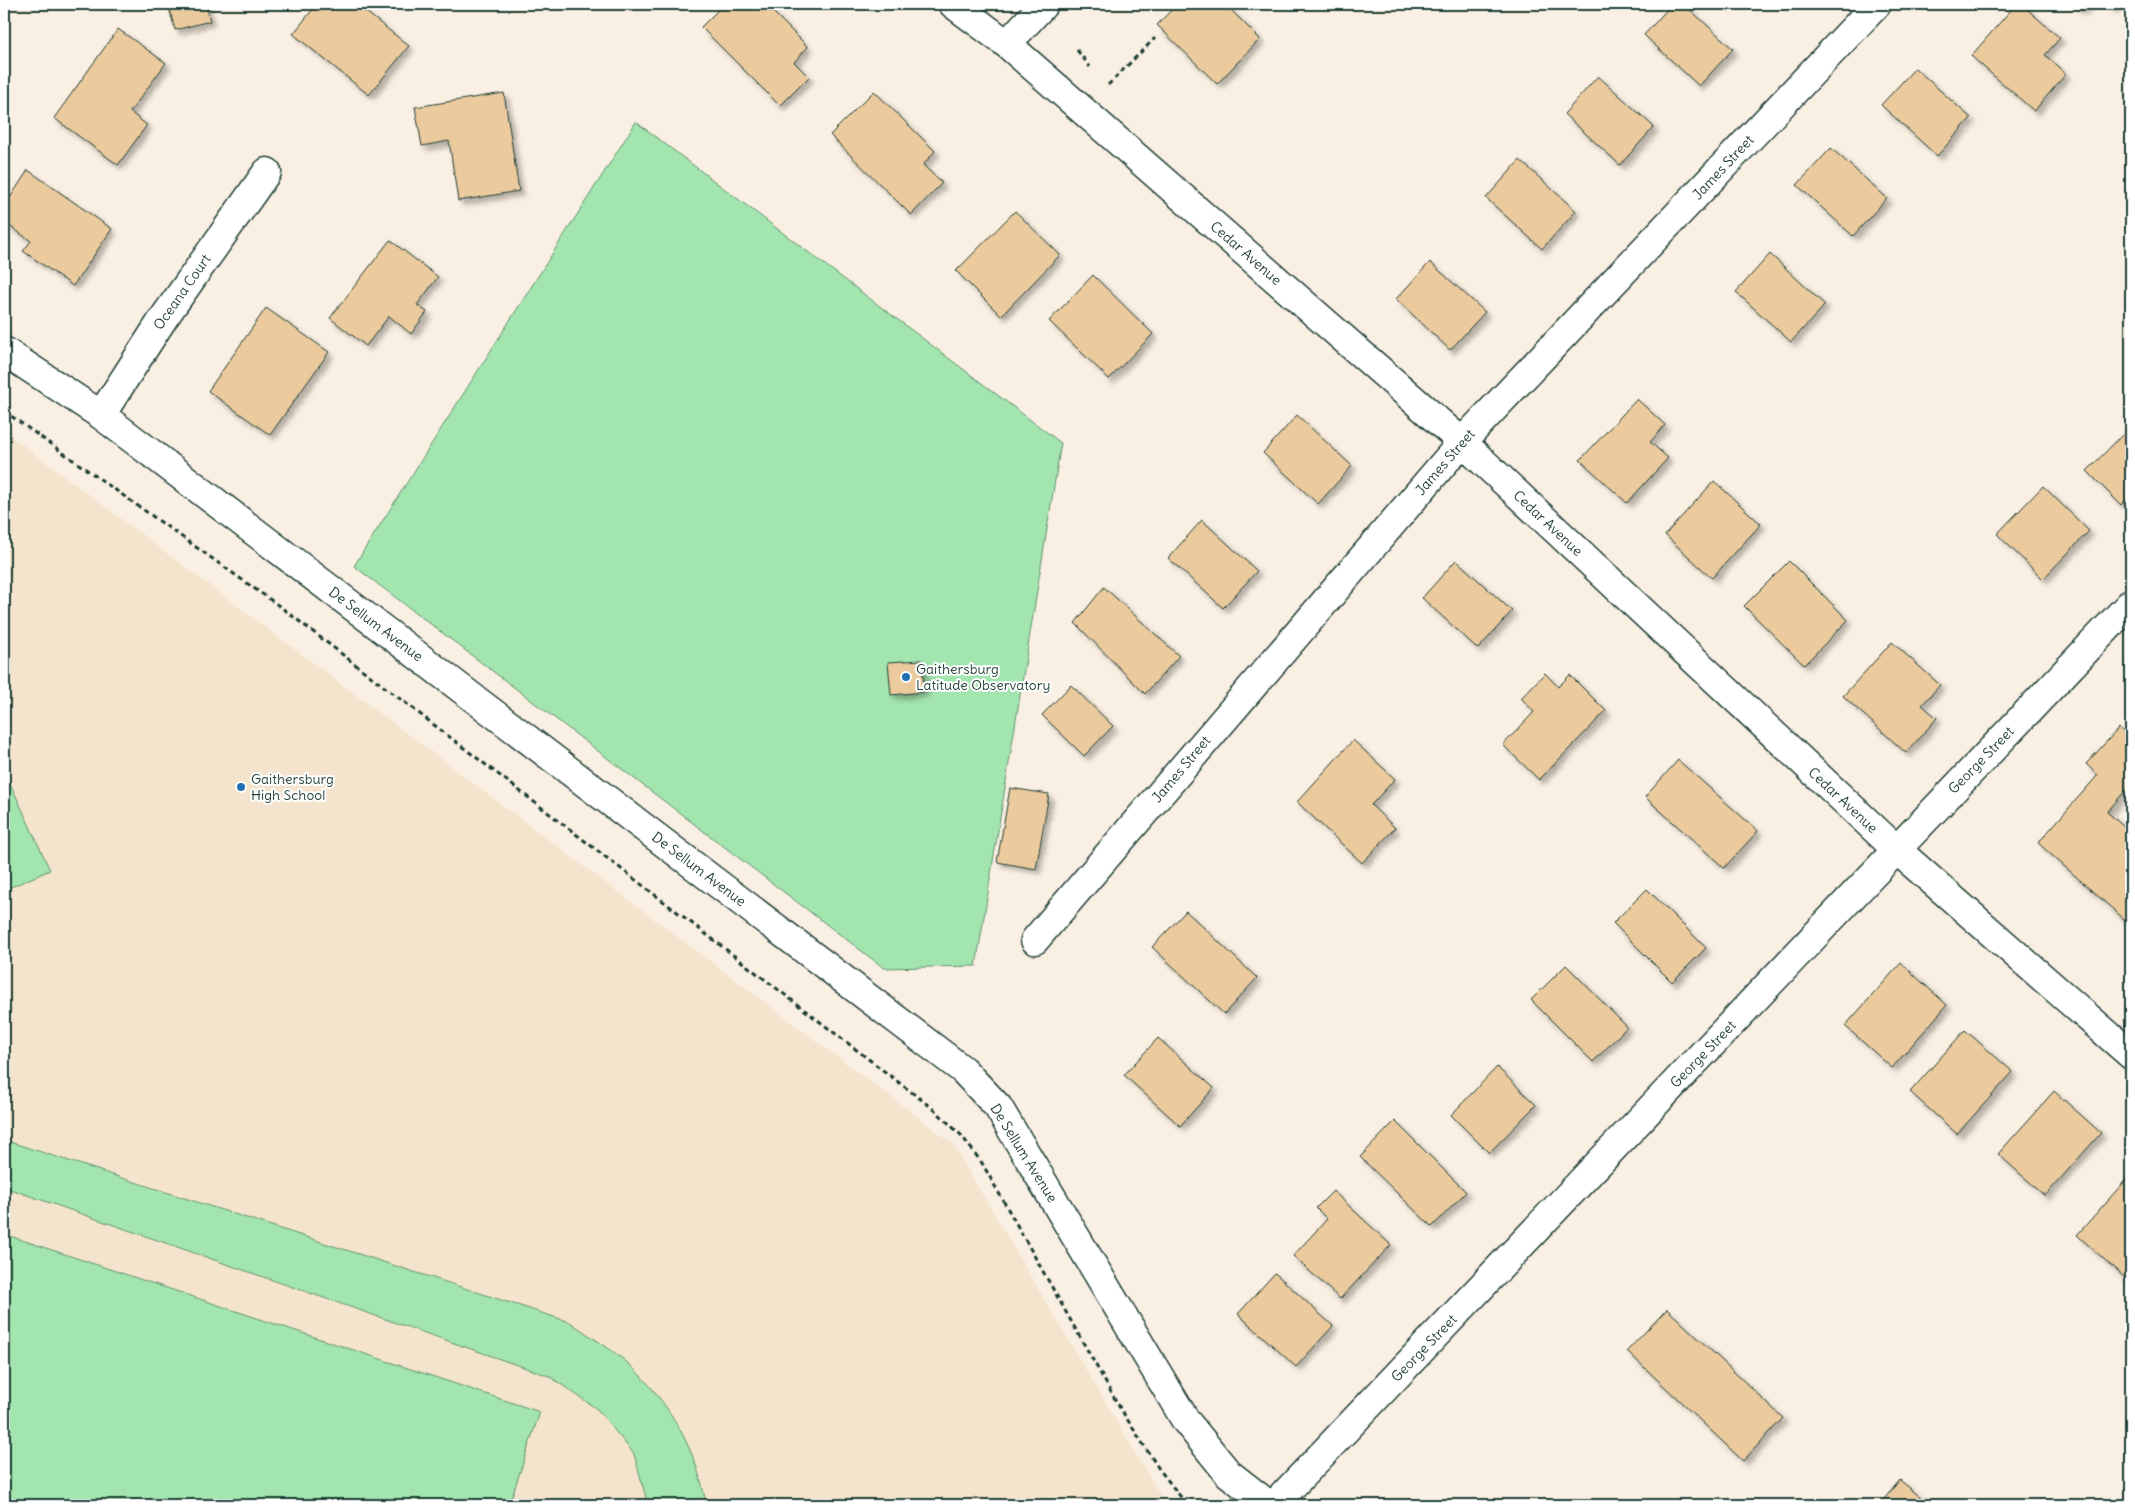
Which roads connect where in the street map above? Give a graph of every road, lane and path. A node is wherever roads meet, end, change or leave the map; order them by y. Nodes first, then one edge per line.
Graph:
1 (953, 4) edge
2 (1044, 4) edge
3 (1877, 4) edge
4 (1154, 38) dead end
5 (1007, 44) junction
6 (1077, 50) dead end
7 (1094, 72) dead end
8 (1100, 80) dead end
9 (267, 172) dead end
10 (4, 351) edge
11 (4, 411) edge
12 (101, 415) junction
13 (1462, 442) junction
14 (2131, 603) edge
15 (1897, 850) junction
16 (1035, 940) dead end
17 (2131, 1055) edge
18 (1187, 1505) edge
19 (1269, 1505) edge
20 (1274, 1505) edge

1 - 5 street, Cedar Avenue
2 - 5 street
3 - 13 street, James Street
4 - 8 path
5 - 13 street, Cedar Avenue
6 - 7 path
9 - 12 street, Oceana Court
10 - 12 street, De Sellum Avenue
11 - 18 path
12 - 19 street, De Sellum Avenue
13 - 15 street, Cedar Avenue
13 - 16 street, James Street
14 - 15 street, George Street
15 - 17 street, Cedar Avenue
15 - 20 street, George Street

